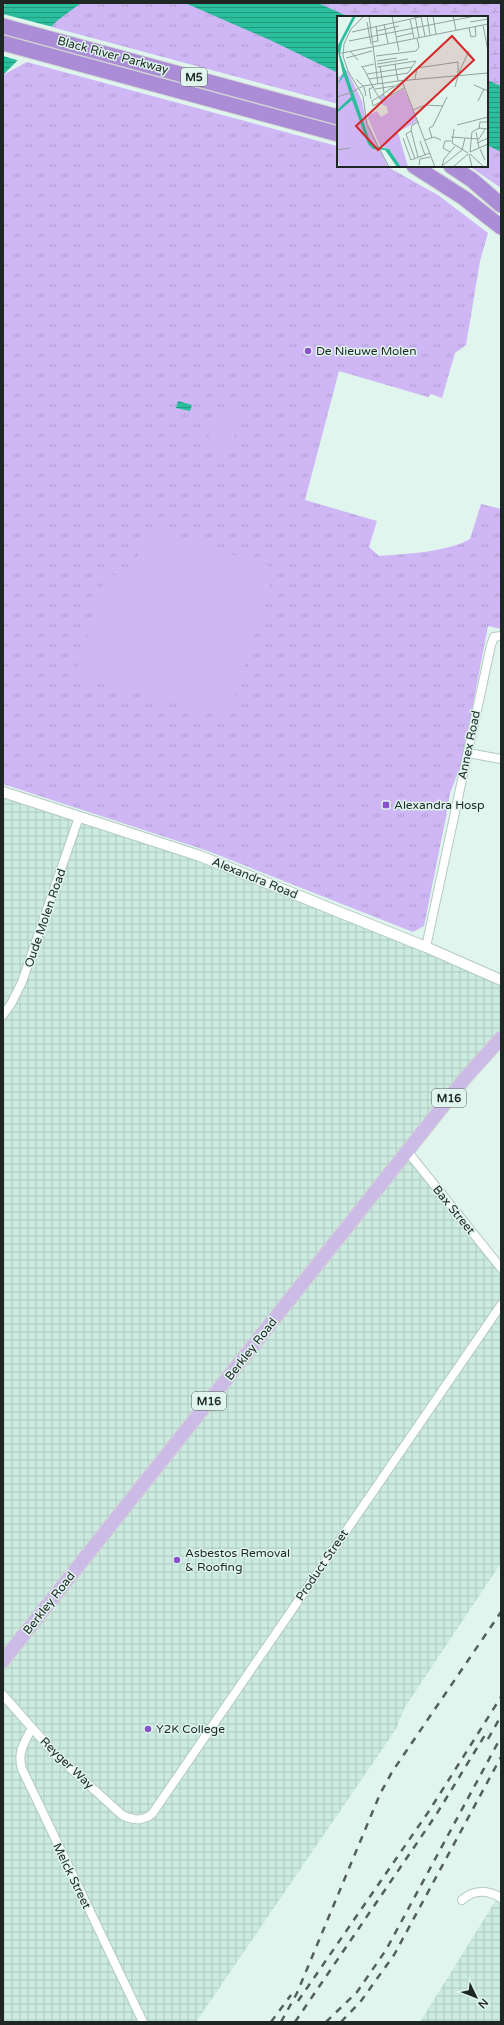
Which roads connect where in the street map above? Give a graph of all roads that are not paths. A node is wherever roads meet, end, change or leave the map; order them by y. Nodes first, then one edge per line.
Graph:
1 (3, 26) edge
2 (3, 43) edge
3 (337, 117) edge
4 (337, 134) edge
5 (416, 167) edge
6 (452, 167) edge
7 (472, 180) junction
8 (501, 195) edge
9 (501, 205) edge
10 (501, 227) edge
11 (497, 636) edge
12 (468, 753) junction
13 (501, 760) edge
14 (3, 792) edge
15 (79, 817) junction
16 (426, 947) junction
17 (501, 980) edge
18 (3, 1015) edge
19 (501, 1038) edge
20 (408, 1152) junction
21 (501, 1268) edge
22 (501, 1305) edge
23 (3, 1661) edge
24 (3, 1695) edge
25 (32, 1728) junction
26 (140, 1820) joint
27 (501, 1898) edge
28 (462, 1900) dead end
29 (143, 2022) edge

1 - 3 highway, Black River Parkway / M5
2 - 4 highway, Black River Parkway / M5
5 - 10 highway
6 - 7 highway
7 - 8 highway
7 - 9 highway
11 - 12 street, Annex Road
12 - 13 street
12 - 16 street, Annex Road
14 - 15 street, Alexandra Road
15 - 16 street, Alexandra Road
15 - 18 street, Oude Molen Road
16 - 17 street, Alexandra Road
19 - 20 main road, Berkley Road / M16
20 - 21 street, Bax Street
20 - 23 main road, Berkley Road / M16
22 - 26 street, Product Street
24 - 25 street, Reyger Way
25 - 26 street, Reyger Way
25 - 29 street, Melck Street
27 - 28 street

